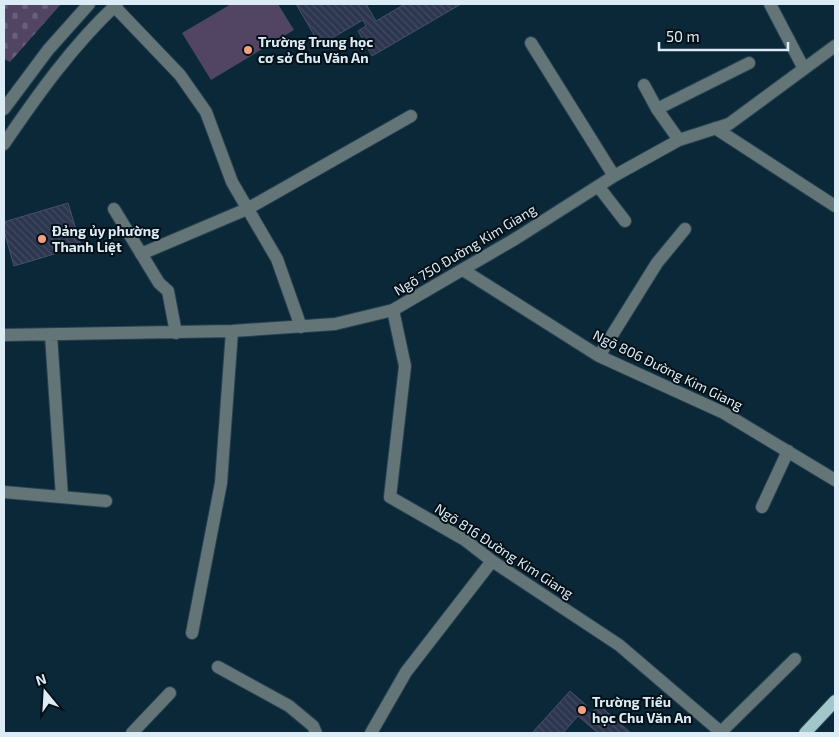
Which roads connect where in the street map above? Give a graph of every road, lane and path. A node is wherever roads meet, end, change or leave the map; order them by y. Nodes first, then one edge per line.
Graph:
1 (89, 4) edge
2 (770, 4) edge
3 (116, 5) edge
4 (531, 43) dead end
5 (835, 46) edge
6 (749, 63) dead end
7 (804, 69) junction
8 (644, 85) dead end
9 (4, 109) edge
10 (657, 109) junction
11 (411, 116) dead end
12 (715, 128) junction
13 (679, 140) junction
14 (4, 144) edge
15 (614, 176) junction
16 (598, 186) junction
17 (835, 206) edge
18 (114, 209) dead end
19 (247, 209) junction
20 (625, 221) dead end
21 (685, 229) dead end
22 (141, 254) junction
23 (463, 270) junction
24 (393, 310) junction
25 (300, 326) junction
26 (232, 331) junction
27 (176, 333) junction
28 (4, 335) edge
29 (51, 335) junction
30 (599, 356) junction
31 (788, 451) junction
32 (835, 480) edge
33 (4, 492) edge
34 (62, 497) junction
35 (106, 502) dead end
36 (762, 507) dead end
37 (492, 561) junction
38 (192, 633) dead end
39 (795, 659) dead end
40 (218, 667) dead end
41 (170, 693) dead end
42 (835, 701) edge
43 (132, 733) edge
44 (316, 733) edge
45 (371, 733) edge
46 (722, 733) edge
47 (806, 733) edge

1 - 9 street
2 - 7 street
3 - 14 street
3 - 19 street
4 - 15 street
5 - 7 street, Ngõ 750 Đường Kim Giang
6 - 10 street
7 - 12 street, Ngõ 750 Đường Kim Giang
8 - 10 street
10 - 13 street
11 - 19 street
12 - 13 street, Ngõ 750 Đường Kim Giang
12 - 17 street
13 - 15 street, Ngõ 750 Đường Kim Giang
15 - 16 street, Ngõ 750 Đường Kim Giang
16 - 20 street
16 - 23 street, Ngõ 750 Đường Kim Giang
18 - 22 street
19 - 22 street
19 - 25 street
21 - 30 street
22 - 27 street
23 - 24 street, Ngõ 750 Đường Kim Giang
23 - 30 street, Ngõ 806 Đường Kim Giang
24 - 25 street, Ngõ 750 Đường Kim Giang
24 - 37 street, Ngõ 816 Đường Kim Giang
25 - 26 street, Ngõ 750 Đường Kim Giang
26 - 27 street, Ngõ 750 Đường Kim Giang
26 - 38 street
27 - 29 street, Ngõ 750 Đường Kim Giang
28 - 29 street, Ngõ 750 Đường Kim Giang
29 - 34 street
30 - 31 street, Ngõ 806 Đường Kim Giang
31 - 32 street, Ngõ 806 Đường Kim Giang
31 - 36 street
33 - 34 street
34 - 35 street
37 - 45 street
37 - 46 street, Ngõ 816 Đường Kim Giang
39 - 46 street
40 - 44 street
41 - 43 street
42 - 47 main road

